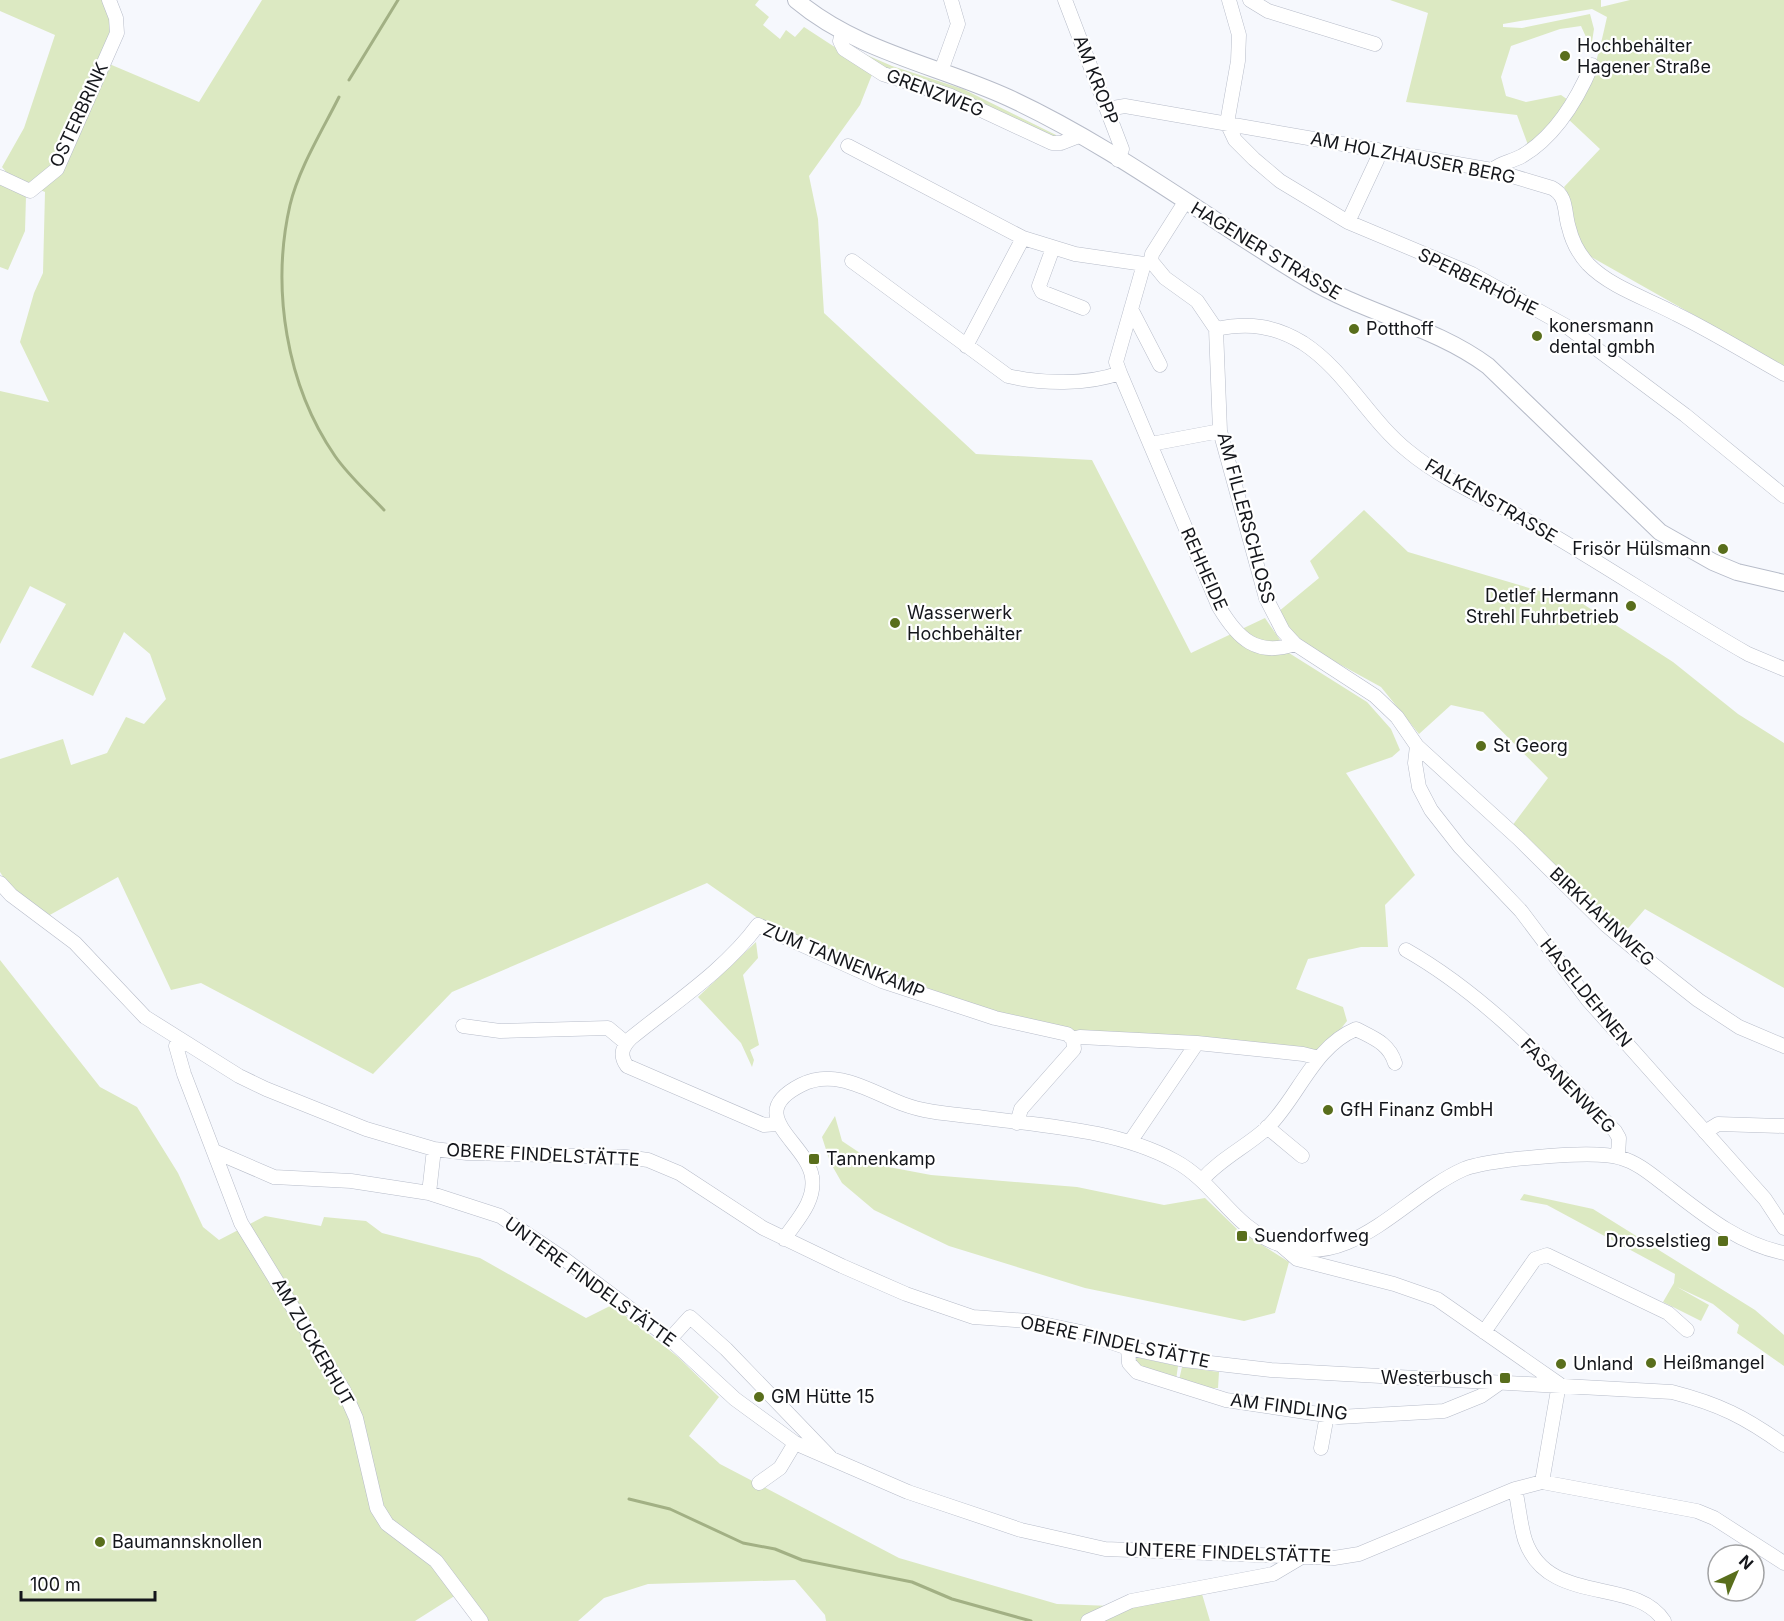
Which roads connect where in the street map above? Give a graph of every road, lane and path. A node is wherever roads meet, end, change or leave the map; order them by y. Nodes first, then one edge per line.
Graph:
1 (108, 0) edge
2 (796, 0) edge
3 (951, 0) edge
4 (1065, 0) edge
5 (1229, 0) edge
6 (1250, 0) edge
7 (842, 33) junction
8 (1375, 44) dead end
9 (1592, 64) dead end
10 (941, 71) junction
11 (1107, 109) junction
12 (1227, 123) junction
13 (1079, 136) junction
14 (848, 146) dead end
15 (1378, 150) junction
16 (1118, 160) junction
17 (1492, 170) junction
18 (0, 177) edge
19 (1185, 202) junction
20 (1348, 222) junction
21 (1023, 238) junction
22 (1053, 248) junction
23 (852, 261) dead end
24 (1147, 263) junction
25 (1083, 308) dead end
26 (1131, 309) junction
27 (1216, 329) junction
28 (966, 346) junction
29 (1160, 365) dead end
30 (1120, 373) junction
31 (1784, 374) edge
32 (1220, 430) junction
33 (1151, 444) junction
34 (1784, 496) edge
35 (1784, 582) edge
36 (1295, 644) junction
37 (1784, 669) edge
38 (1417, 746) junction
39 (1437, 762) joint
40 (0, 883) edge
41 (1406, 950) dead end
42 (463, 1026) dead end
43 (1073, 1039) junction
44 (178, 1040) junction
45 (626, 1043) junction
46 (1197, 1043) junction
47 (1784, 1046) edge
48 (1319, 1058) junction
49 (1395, 1063) dead end
50 (1017, 1123) junction
51 (777, 1124) junction
52 (1784, 1126) edge
53 (1267, 1128) junction
54 (1705, 1132) junction
55 (1130, 1142) junction
56 (434, 1149) junction
57 (216, 1152) junction
58 (1302, 1156) dead end
59 (1618, 1156) junction
60 (1202, 1180) junction
61 (429, 1193) junction
62 (1784, 1228) edge
63 (784, 1239) junction
64 (1282, 1246) junction
65 (1784, 1253) edge
66 (1687, 1330) dead end
67 (1484, 1332) junction
68 (670, 1339) junction
69 (1128, 1347) junction
70 (1501, 1382) junction
71 (1559, 1384) junction
72 (1327, 1415) junction
73 (795, 1443) junction
74 (1784, 1445) edge
75 (1321, 1448) dead end
76 (836, 1462) junction
77 (1542, 1482) junction
78 (759, 1483) dead end
79 (1515, 1489) junction
80 (1300, 1558) junction
81 (1784, 1563) edge
82 (481, 1621) edge
83 (1088, 1621) edge
84 (1664, 1621) edge

1 - 18 street, OSTERBRINK
2 - 7 main road, HAGENER STRASSE
3 - 10 street
4 - 11 street, AM KROPP
5 - 12 street
6 - 8 street
7 - 10 main road, HAGENER STRASSE
7 - 13 street, GRENZWEG
9 - 17 street
10 - 13 main road, HAGENER STRASSE
11 - 12 street, AM HOLZHAUSER BERG
11 - 16 street, AM KROPP
12 - 15 street, AM HOLZHAUSER BERG
12 - 20 street, SPERBERHÖHE
13 - 16 main road, HAGENER STRASSE
14 - 21 street
15 - 17 street, AM HOLZHAUSER BERG
15 - 20 street
16 - 19 main road, HAGENER STRASSE
17 - 31 street, AM HOLZHAUSER BERG
19 - 24 street
19 - 35 main road, HAGENER STRASSE
20 - 34 street, SPERBERHÖHE
21 - 22 street
21 - 28 street
22 - 24 street
22 - 25 street
23 - 28 street
24 - 26 street, REHHEIDE
24 - 27 street
26 - 29 street
26 - 30 street, REHHEIDE
27 - 32 street, AM FILLERSCHLOSS
27 - 37 street, FALKENSTRASSE
28 - 30 street
30 - 33 street, REHHEIDE
32 - 33 street
32 - 36 street, AM FILLERSCHLOSS
33 - 36 street, REHHEIDE
36 - 38 street, AM FILLERSCHLOSS
38 - 39 street, AM FILLERSCHLOSS
38 - 54 street, HASELDEHNEN
39 - 47 street, BIRKHAHNWEG
40 - 44 street, OBERE FINDELSTÄTTE
41 - 59 street, FASANENWEG
42 - 45 street
43 - 45 street, ZUM TANNENKAMP
43 - 46 street, ZUM TANNENKAMP
43 - 50 street
44 - 56 street, OBERE FINDELSTÄTTE
44 - 57 street, AM ZUCKERHUT
45 - 51 street
46 - 48 street, ZUM TANNENKAMP
46 - 55 street
48 - 49 street
48 - 53 street
50 - 51 street
50 - 55 street
51 - 63 street
52 - 54 street
53 - 58 street
53 - 60 street
54 - 62 street, HASELDEHNEN
55 - 60 street
56 - 61 street, OBERE FINDELSTÄTTE
56 - 63 street, OBERE FINDELSTÄTTE
57 - 61 street, UNTERE FINDELSTÄTTE
57 - 82 street, AM ZUCKERHUT
59 - 64 street
59 - 65 street, FASANENWEG
60 - 64 street
61 - 68 street, UNTERE FINDELSTÄTTE
63 - 69 street, OBERE FINDELSTÄTTE
64 - 67 street
66 - 67 street
67 - 71 street
68 - 73 street, UNTERE FINDELSTÄTTE
68 - 76 street, UNTERE FINDELSTÄTTE
69 - 70 street, OBERE FINDELSTÄTTE
69 - 72 street, AM FINDLING
70 - 71 street, OBERE FINDELSTÄTTE
70 - 72 street, AM FINDLING
71 - 74 street, OBERE FINDELSTÄTTE
71 - 77 street
72 - 75 street
73 - 76 street, UNTERE FINDELSTÄTTE
73 - 78 street
76 - 80 street, UNTERE FINDELSTÄTTE
77 - 79 street, UNTERE FINDELSTÄTTE
77 - 81 street, UNTERE FINDELSTÄTTE
79 - 80 street, UNTERE FINDELSTÄTTE
79 - 84 street
80 - 83 street

